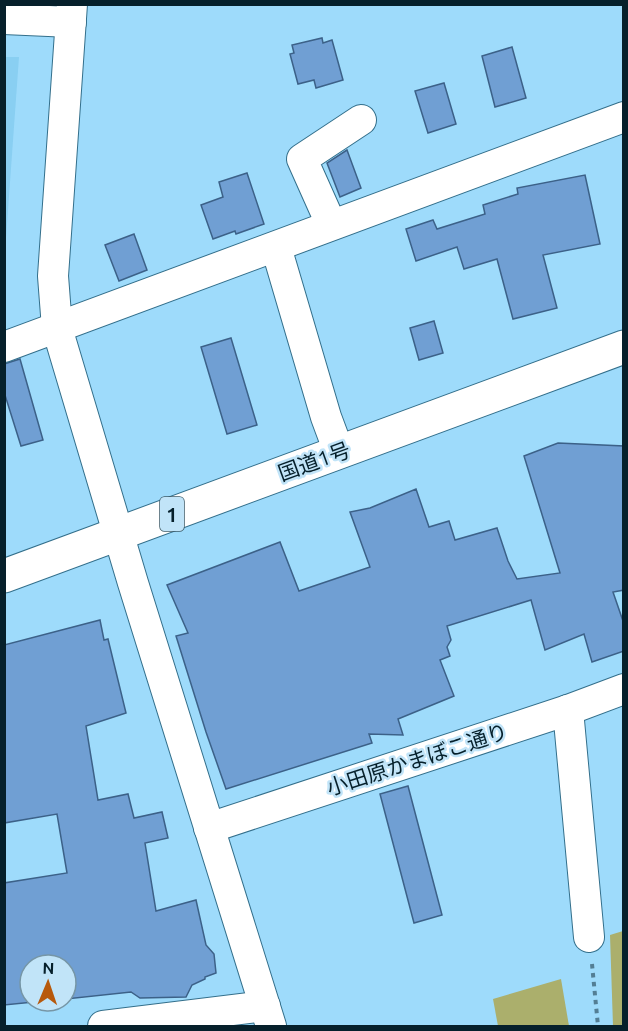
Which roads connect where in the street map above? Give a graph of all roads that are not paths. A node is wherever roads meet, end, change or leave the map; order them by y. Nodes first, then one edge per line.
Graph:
1 (71, 13) edge
2 (4, 19) edge
3 (624, 117) edge
4 (361, 120) dead end
5 (332, 224) junction
6 (276, 247) junction
7 (57, 328) junction
8 (4, 346) edge
9 (624, 347) edge
10 (339, 452) junction
11 (119, 534) junction
12 (4, 576) edge
13 (624, 689) edge
14 (568, 710) junction
15 (209, 828) junction
16 (589, 937) road end
17 (268, 1016) edge
18 (103, 1026) edge

1 - 2 street
1 - 7 street
3 - 5 street
4 - 5 street
5 - 6 street
6 - 7 street
6 - 10 street
7 - 8 street
7 - 11 street
9 - 10 highway, 国道1号 / 1
10 - 11 highway, 国道1号 / 1
11 - 12 highway, 国道1号 / 1
11 - 15 street
13 - 14 street, 小田原かまぼこ通り
14 - 15 street, 小田原かまぼこ通り
14 - 16 street
15 - 17 street
17 - 18 street

